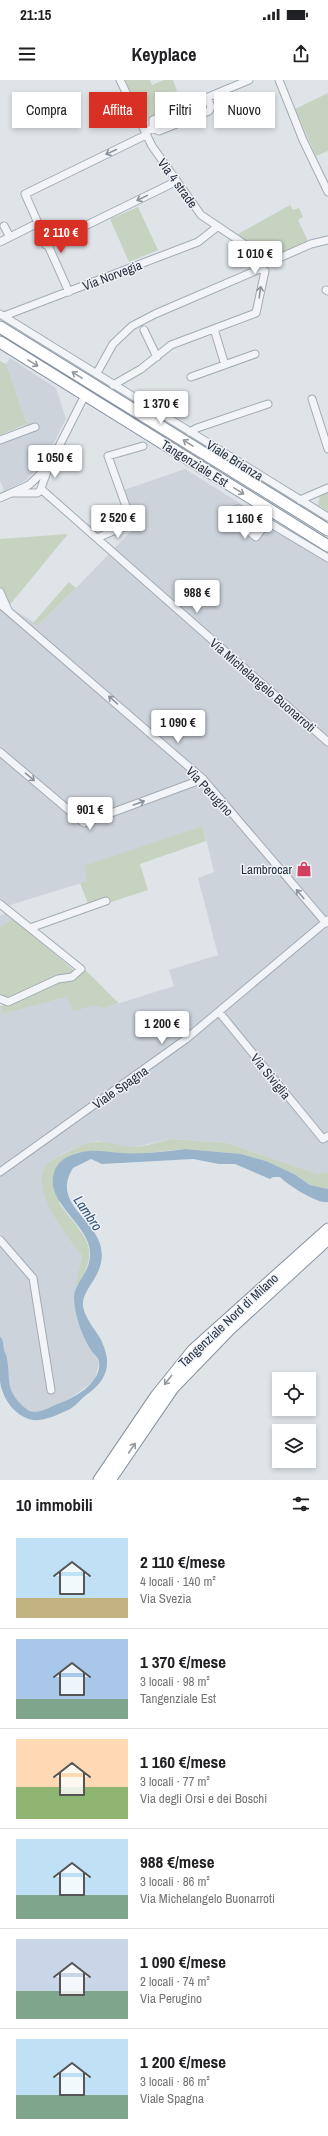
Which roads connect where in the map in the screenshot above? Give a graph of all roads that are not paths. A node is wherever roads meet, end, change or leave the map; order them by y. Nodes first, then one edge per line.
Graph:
1 (120, 80) edge
2 (250, 80) edge
3 (279, 80) edge
4 (208, 98) junction
5 (153, 128) junction
6 (145, 133) junction
7 (177, 181) junction
8 (328, 192) edge
9 (36, 224) junction
10 (4, 226) dead end
11 (217, 227) junction
12 (10, 237) junction
13 (328, 240) edge
14 (0, 242) edge
15 (46, 244) junction
16 (265, 265) junction
17 (69, 292) junction
18 (1, 319) edge
19 (214, 329) junction
20 (144, 330) dead end
21 (0, 342) edge
22 (255, 354) dead end
23 (157, 357) junction
24 (225, 365) junction
25 (98, 371) dead end
26 (191, 377) dead end
27 (113, 385) junction
28 (312, 399) dead end
29 (82, 401) dead end
30 (268, 404) dead end
31 (35, 426) dead end
32 (190, 432) junction
33 (0, 440) edge
34 (143, 446) dead end
35 (328, 449) edge
36 (49, 466) junction
37 (31, 483) junction
38 (328, 488) edge
39 (38, 490) junction
40 (13, 493) junction
41 (0, 498) edge
42 (300, 500) junction
43 (239, 509) junction
44 (230, 511) dead end
45 (328, 517) edge
46 (265, 525) junction
47 (328, 530) edge
48 (97, 538) junction
49 (328, 546) edge
50 (328, 558) edge
51 (0, 592) edge
52 (0, 604) edge
53 (8, 610) junction
54 (328, 742) edge
55 (0, 752) edge
56 (203, 779) junction
57 (106, 901) dead end
58 (0, 904) edge
59 (327, 922) edge
60 (30, 928) junction
61 (1, 999) dead end
62 (219, 1012) junction
63 (325, 1138) edge
64 (0, 1172) edge
65 (328, 1229) edge
66 (328, 1239) edge
67 (0, 1240) edge
68 (51, 1390) dead end
69 (99, 1480) edge
70 (110, 1480) edge

1 - 6 street, Via 4 strade
2 - 4 street
3 - 8 street
4 - 5 street
4 - 5 street
5 - 6 street
6 - 7 street, Via 4 strade
6 -> 9 street
7 - 11 street, Via 4 strade
7 -> 15 street
9 - 12 street
9 - 15 street
10 - 12 street
11 - 16 street, Via 4 strade
11 - 17 street, Via Norvegia
12 - 14 street
13 - 16 street
15 - 17 street
19 -> 16 street
16 - 25 street
17 - 18 street, Via Norvegia
18 - 27 street, Viale Brianza
47 -> 18 highway, Tangenziale Est
19 - 23 street
19 - 24 street
20 - 23 street
21 -> 49 highway, Tangenziale Est
22 - 24 street
23 - 27 street
24 - 26 street
27 - 32 street, Viale Brianza
28 - 35 street
29 - 36 street
30 - 32 street
31 - 33 street
32 - 42 street, Viale Brianza
34 - 48 street
36 - 37 street
36 - 39 street
37 - 39 street
37 - 39 street, Via Michelangelo Buonarroti
37 - 40 street
38 - 42 street
39 - 40 street
39 - 48 street, Via Michelangelo Buonarroti
40 - 41 street
42 - 45 street, Viale Brianza
43 - 44 street
43 - 46 street
43 - 46 street
46 - 50 street
48 - 54 street, Via Michelangelo Buonarroti
51 - 53 street, Via Perugino
52 - 53 street, Via Perugino
56 -> 53 street, Via Perugino
55 -> 56 street
59 -> 56 street, Via Perugino
57 - 60 street
58 - 60 street
59 - 62 street, Viale Spagna
60 - 61 street
62 - 63 street, Via Siviglia
62 - 64 street, Viale Spagna
65 -> 69 highway, Tangenziale Nord di Milano
70 -> 66 highway, Tangenziale Nord di Milano
67 - 68 street

